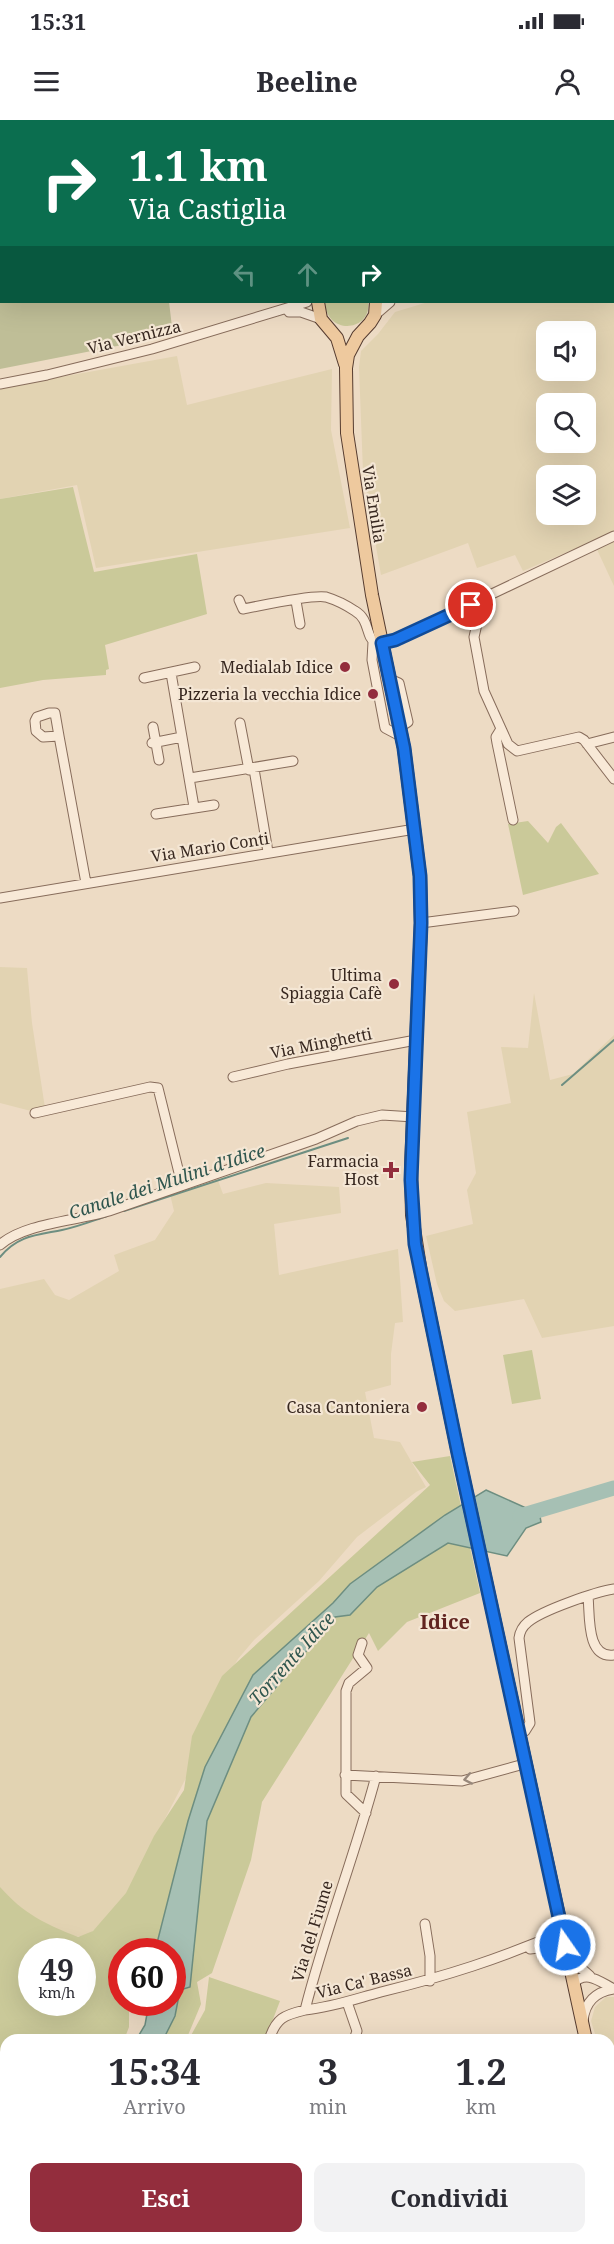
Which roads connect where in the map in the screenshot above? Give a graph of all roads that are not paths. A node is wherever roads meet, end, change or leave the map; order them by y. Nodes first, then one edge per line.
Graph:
1 (305, 303) edge
2 (318, 303) edge
3 (376, 303) edge
4 (389, 303) edge
5 (274, 313) junction
6 (375, 315) junction
7 (321, 319) junction
8 (363, 330) junction
9 (332, 331) junction
10 (346, 368) junction
11 (0, 384) edge
12 (614, 536) edge
13 (372, 595) junction
14 (239, 600) dead end
15 (296, 601) junction
16 (469, 606) junction
17 (357, 611) junction
18 (300, 624) dead end
19 (378, 643) junction
20 (195, 667) dead end
21 (171, 673) junction
22 (144, 678) dead end
23 (240, 723) dead end
24 (153, 727) dead end
25 (501, 729) junction
26 (401, 732) junction
27 (59, 736) dead end
28 (182, 737) junction
29 (614, 737) edge
30 (154, 743) junction
31 (587, 744) junction
32 (159, 760) dead end
33 (293, 761) dead end
34 (251, 769) junction
35 (190, 778) junction
36 (614, 779) edge
37 (214, 805) dead end
38 (194, 807) junction
39 (156, 814) dead end
40 (513, 820) dead end
41 (415, 829) junction
42 (268, 852) junction
43 (86, 883) junction
44 (0, 890) edge
45 (5, 897) edge
46 (514, 911) dead end
47 (421, 923) junction
48 (416, 1040) junction
49 (233, 1077) dead end
50 (35, 1113) dead end
51 (414, 1117) junction
52 (182, 1185) junction
53 (0, 1245) edge
54 (614, 1589) edge
55 (588, 1596) junction
56 (362, 1643) dead end
57 (614, 1655) edge
58 (528, 1704) junction
59 (514, 1718) junction
60 (518, 1735) junction
61 (524, 1764) junction
62 (345, 1775) junction
63 (376, 1776) junction
64 (366, 1813) junction
65 (425, 1924) dead end
66 (561, 1932) junction
67 (565, 1945) junction
68 (522, 1950) junction
69 (590, 1976) junction
70 (430, 1981) junction
71 (573, 1984) junction
72 (614, 1989) edge
73 (347, 2002) junction
74 (305, 2010) junction
75 (271, 2034) edge
76 (356, 2034) edge
77 (584, 2034) edge

1 - 5 street, Via Vernizza
2 - 7 main road
3 - 6 main road
4 - 6 street
5 - 7 street, Via Vernizza
5 - 11 street, Via Vernizza
6 - 8 main road, Via Emilia
7 - 9 main road, Via Emilia
8 - 9 main road
8 - 10 main road, Via Emilia
9 - 10 main road, Via Emilia
10 - 13 main road, Via Emilia
12 - 16 street
13 - 17 street
13 - 19 main road, Via Emilia
14 - 15 street
15 - 17 street
15 - 18 street
16 - 19 street
16 - 25 street
17 - 19 street, Via Emilia
19 - 26 main road, Via Emilia
19 - 26 street, Via Emilia
20 - 21 street
21 - 22 street
21 - 28 street
23 - 34 street
24 - 30 street
25 - 31 street
25 - 40 street
26 - 41 main road, Via Emilia
27 - 43 street
28 - 30 street
28 - 35 street
29 - 31 street
30 - 32 street
31 - 36 street
33 - 34 street
34 - 35 street
34 - 42 street
35 - 38 street
37 - 38 street
38 - 39 street
41 - 42 street, Via Mario Conti
41 - 47 main road, Via Emilia
42 - 43 street, Via Mario Conti
43 - 45 street, Via Mario Conti
44 - 45 street, Via Mario Conti
46 - 47 street
47 - 48 main road, Via Emilia
48 - 49 street, Via Minghetti
48 - 51 main road, Via Emilia
50 - 52 street
51 - 52 street
51 - 59 main road, Via Emilia
52 - 53 street
54 - 55 street
55 - 57 street
55 - 58 street
56 - 62 street
58 - 59 street
58 - 60 street
59 - 60 main road, Via Emilia
60 - 61 main road, Via Emilia
61 -> 63 street
61 - 66 main road, Via Emilia
62 - 63 street
62 - 64 street
63 - 64 street, Via del Fiume
64 - 74 street, Via del Fiume
65 - 70 street, Via Ca' Bassa
66 - 67 main road, Via Emilia
66 - 68 street, Via Ca' Bassa
67 - 68 street
67 - 69 street
67 - 71 main road, Via Emilia
68 - 70 street, Via Ca' Bassa
69 - 71 street
69 - 72 street
70 - 73 street, Via Ca' Bassa
71 - 77 main road, Via Emilia
72 - 77 street
73 - 74 street, Via Ca' Bassa
73 - 76 street
74 - 75 street

